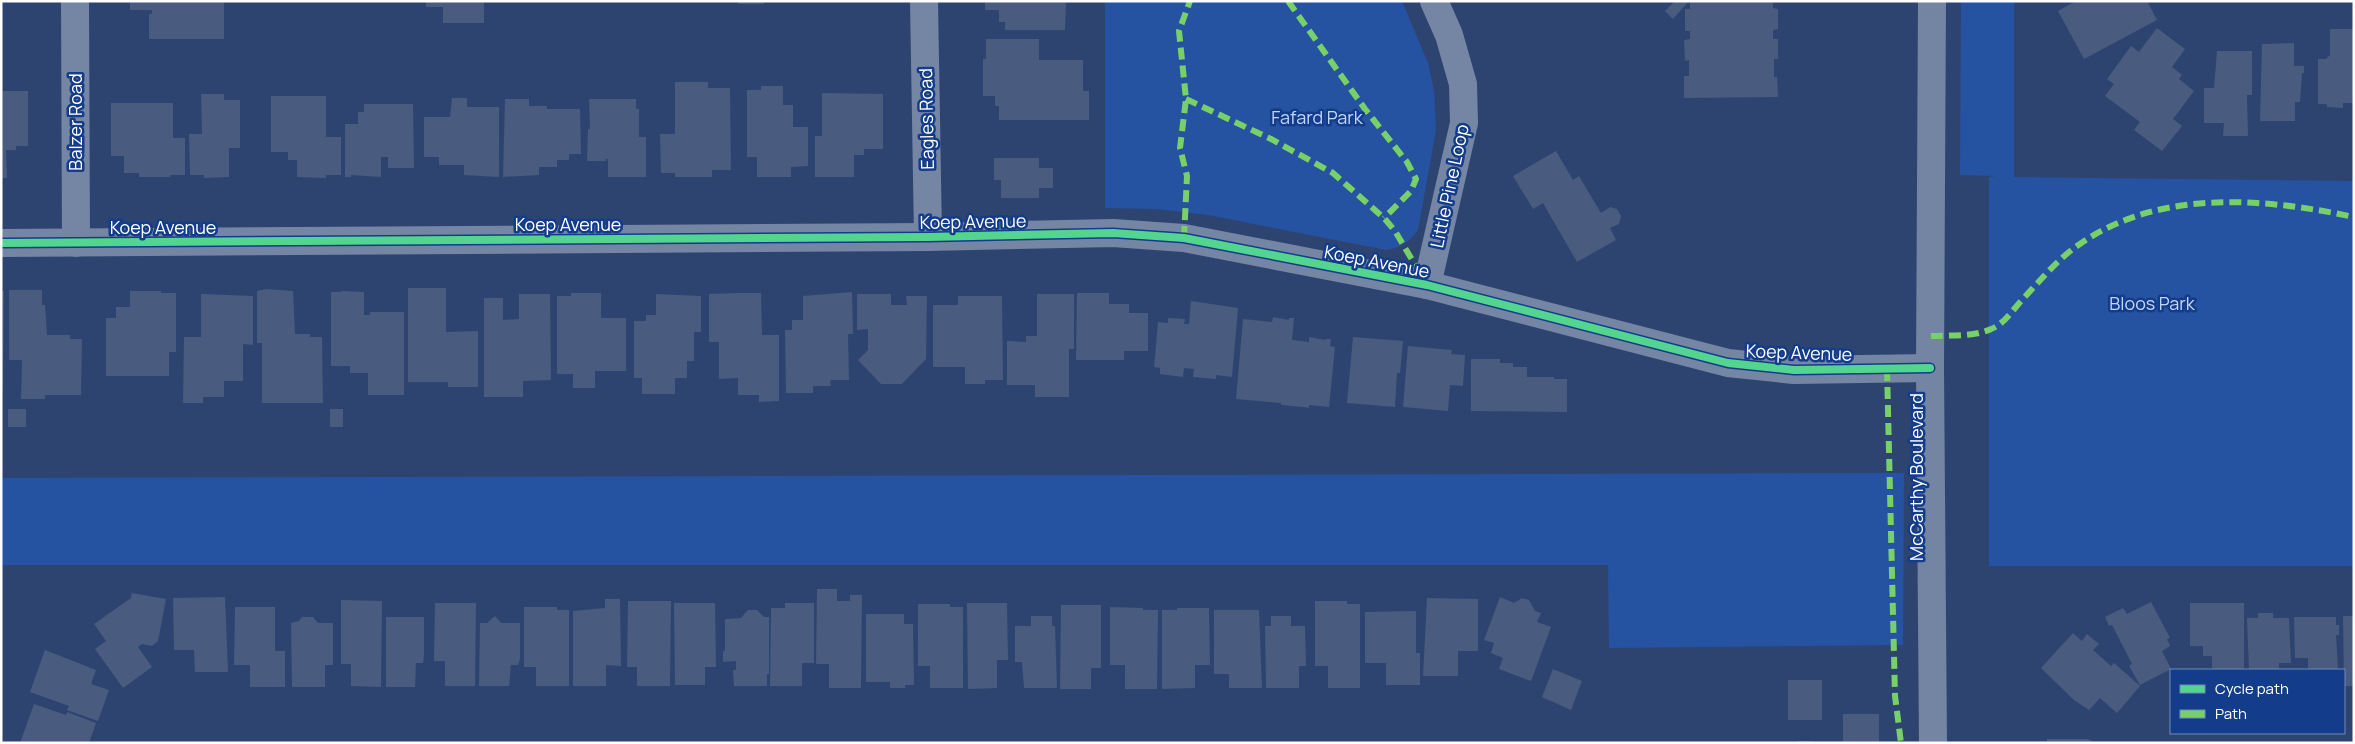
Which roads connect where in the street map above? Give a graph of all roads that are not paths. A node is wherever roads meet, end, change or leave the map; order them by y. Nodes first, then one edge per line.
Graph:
1 (75, 1) edge
2 (924, 1) edge
3 (1434, 1) edge
4 (1932, 1) edge
5 (928, 236) junction
6 (1, 243) edge
7 (76, 243) junction
8 (1427, 285) junction
9 (1930, 368) junction
10 (1933, 743) edge

1 - 7 street, Balzer Road
2 - 5 street, Eagles Road
3 - 8 street, Little Pine Loop
4 - 9 main road, McCarthy Boulevard
5 - 7 street, Koep Avenue
5 - 8 street, Koep Avenue
6 - 7 street, Koep Avenue
8 - 9 street, Koep Avenue
9 - 10 main road, McCarthy Boulevard

